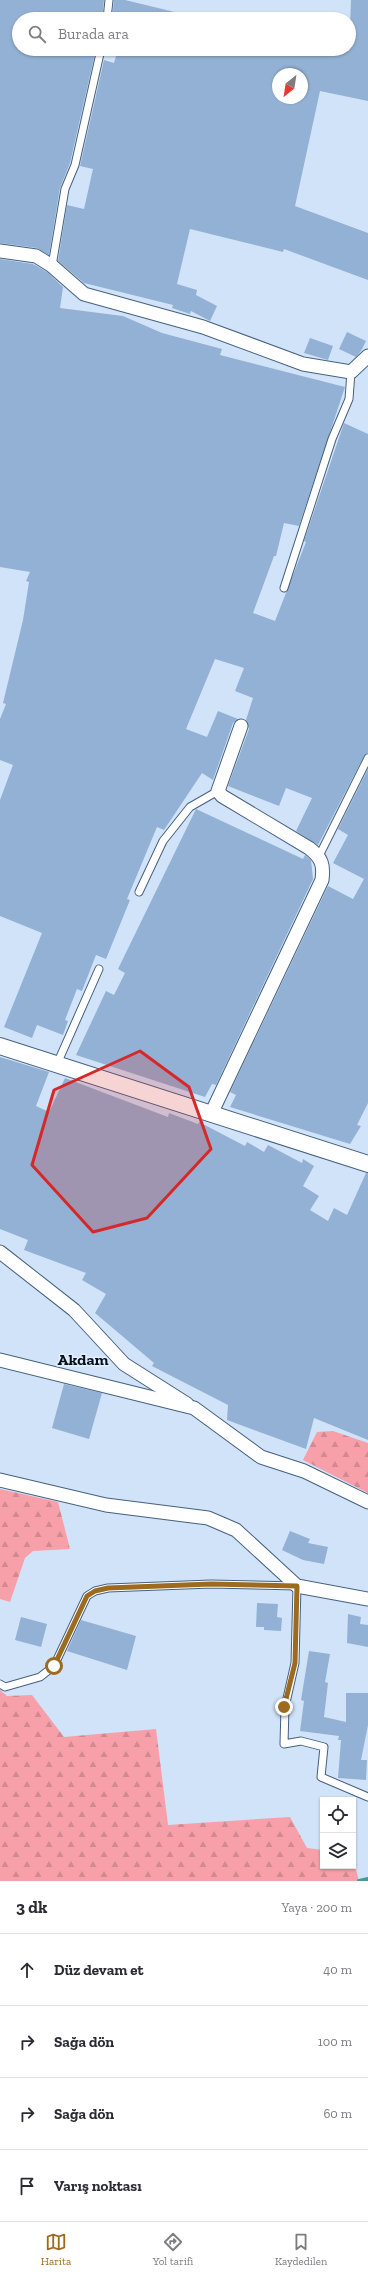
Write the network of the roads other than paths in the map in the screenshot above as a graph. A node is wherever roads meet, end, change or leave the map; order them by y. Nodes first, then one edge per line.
1 (109, 0) edge
2 (108, 12) edge
3 (99, 56) edge
4 (0, 251) edge
5 (52, 266) junction
6 (368, 356) edge
7 (351, 372) junction
8 (284, 588) dead end
9 (241, 726) dead end
10 (368, 758) edge
11 (218, 790) junction
12 (319, 856) junction
13 (139, 892) dead end
14 (98, 970) dead end
15 (0, 1046) edge
16 (57, 1064) junction
17 (211, 1114) junction
18 (368, 1164) edge
19 (0, 1252) edge
20 (0, 1360) edge
21 (194, 1408) junction
22 (0, 1480) edge
23 (368, 1502) edge
24 (297, 1586) junction
25 (368, 1600) edge
26 (0, 1684) edge
27 (368, 1797) edge

1 - 2 lane
3 - 5 lane
4 - 5 street
5 - 7 street
6 - 7 street
7 - 8 lane
9 - 11 street
10 - 12 lane
11 - 12 street
11 - 13 lane
12 - 17 street
14 - 16 lane
15 - 16 street
16 - 17 street
17 - 18 street
19 - 21 street
20 - 21 street
21 - 23 street
22 - 24 street
24 - 25 street
24 - 26 lane
24 - 27 lane

